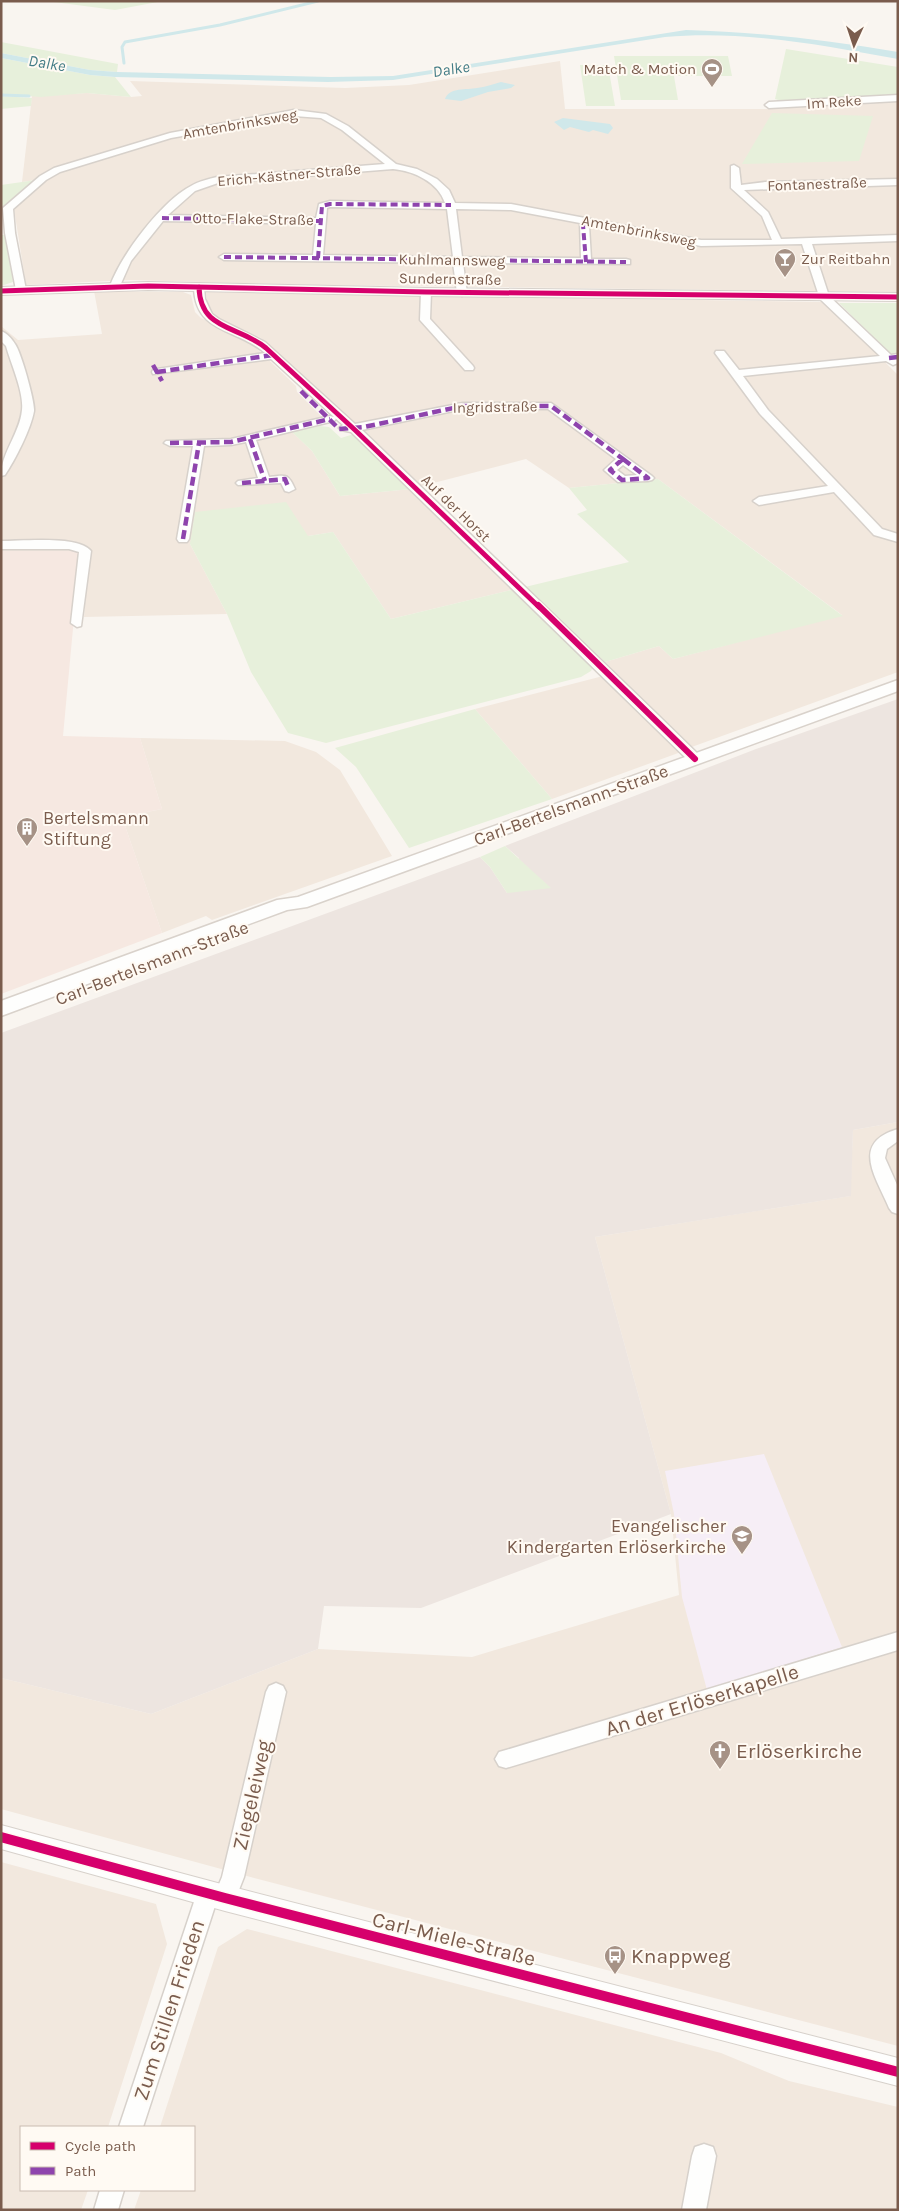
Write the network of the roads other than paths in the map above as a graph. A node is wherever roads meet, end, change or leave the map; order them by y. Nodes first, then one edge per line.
1 (898, 98) edge
2 (770, 105) dead end
3 (393, 166) junction
4 (734, 168) dead end
5 (898, 182) edge
6 (736, 188) junction
7 (451, 206) junction
8 (162, 218) junction
9 (587, 221) junction
10 (320, 222) junction
11 (898, 238) edge
12 (778, 242) junction
13 (806, 242) junction
14 (224, 257) dead end
15 (318, 258) junction
16 (459, 260) junction
17 (586, 262) junction
18 (626, 262) dead end
19 (115, 286) junction
20 (199, 287) junction
21 (21, 290) junction
22 (1, 291) edge
23 (426, 292) junction
24 (462, 293) junction
25 (824, 296) junction
26 (898, 297) edge
27 (1, 334) edge
28 (720, 353) dead end
29 (273, 355) junction
30 (893, 357) edge
31 (898, 367) edge
32 (469, 368) dead end
33 (157, 373) dead end
34 (736, 374) junction
35 (300, 381) junction
36 (330, 419) junction
37 (353, 428) junction
38 (250, 439) junction
39 (199, 442) junction
40 (170, 443) dead end
41 (623, 459) dead end
42 (1, 473) edge
43 (265, 481) junction
44 (242, 483) dead end
45 (836, 488) junction
46 (289, 490) dead end
47 (759, 501) dead end
48 (898, 538) edge
49 (183, 539) dead end
50 (1, 545) edge
51 (77, 623) dead end
52 (898, 685) edge
53 (695, 760) junction
54 (300, 903) junction
55 (1, 1009) edge
56 (1, 1020) edge
57 (898, 1135) edge
58 (898, 1208) edge
59 (898, 1641) edge
60 (276, 1692) dead end
61 (506, 1759) dead end
62 (1, 1837) edge
63 (216, 1895) junction
64 (898, 2072) edge
65 (132, 2126) edge
66 (704, 2156) dead end
67 (112, 2191) edge
68 (106, 2210) edge
69 (694, 2210) edge

1 - 2 street, Im Reke
3 - 7 street, Amtenbrinksweg
3 - 8 street, Erich-Kästner-Straße
3 - 21 street, Amtenbrinksweg
4 - 6 street
5 - 6 street, Fontanestraße
6 - 12 street, Fontanestraße
7 - 9 street, Amtenbrinksweg
7 - 10 street, Otto-Flake-Straße
7 - 16 street
8 - 10 street, Otto-Flake-Straße
8 - 19 street, Erich-Kästner-Straße
9 - 12 street, Amtenbrinksweg
9 - 17 street
10 - 15 street
11 - 13 street, Amtenbrinksweg
12 - 13 street, Amtenbrinksweg
13 - 25 street
14 - 15 street, Kuhlmannsweg
15 - 16 street, Kuhlmannsweg
16 - 17 street, Kuhlmannsweg
16 - 24 street
17 - 18 street, Kuhlmannsweg
19 - 20 street, Sundernstraße
19 - 21 street, Sundernstraße
20 - 23 street, Sundernstraße
20 - 29 street, Auf der Horst
21 - 22 street, Sundernstraße
23 - 24 street, Sundernstraße
23 - 32 street, Sundernstraße
24 - 25 street, Sundernstraße
25 - 26 street, Sundernstraße
25 - 30 street
27 - 42 street
28 - 34 street
29 - 33 street
29 - 35 street, Auf der Horst
30 - 31 street
30 - 34 street
34 - 45 street
35 - 36 street, Auf der Horst
35 - 37 street, Auf der Horst
36 - 37 street, Auf der Horst
36 - 38 street
37 - 41 street, Ingridstraße
37 - 53 street, Auf der Horst
38 - 39 street
38 - 43 street
39 - 40 street
39 - 49 street
43 - 44 street
43 - 46 street
45 - 47 street
45 - 48 street
50 - 51 street
52 - 53 main road, Carl-Bertelsmann-Straße
53 - 54 main road, Carl-Bertelsmann-Straße
54 - 55 main road, Carl-Bertelsmann-Straße
54 - 56 main road, Carl-Bertelsmann-Straße
57 - 58 street
59 - 61 street, An der Erlöserkapelle
60 - 63 street, Ziegeleiweg
62 - 63 street, Carl-Miele-Straße
63 - 64 street, Carl-Miele-Straße
63 - 65 street, Zum Stillen Frieden
66 - 69 street
67 - 68 street

